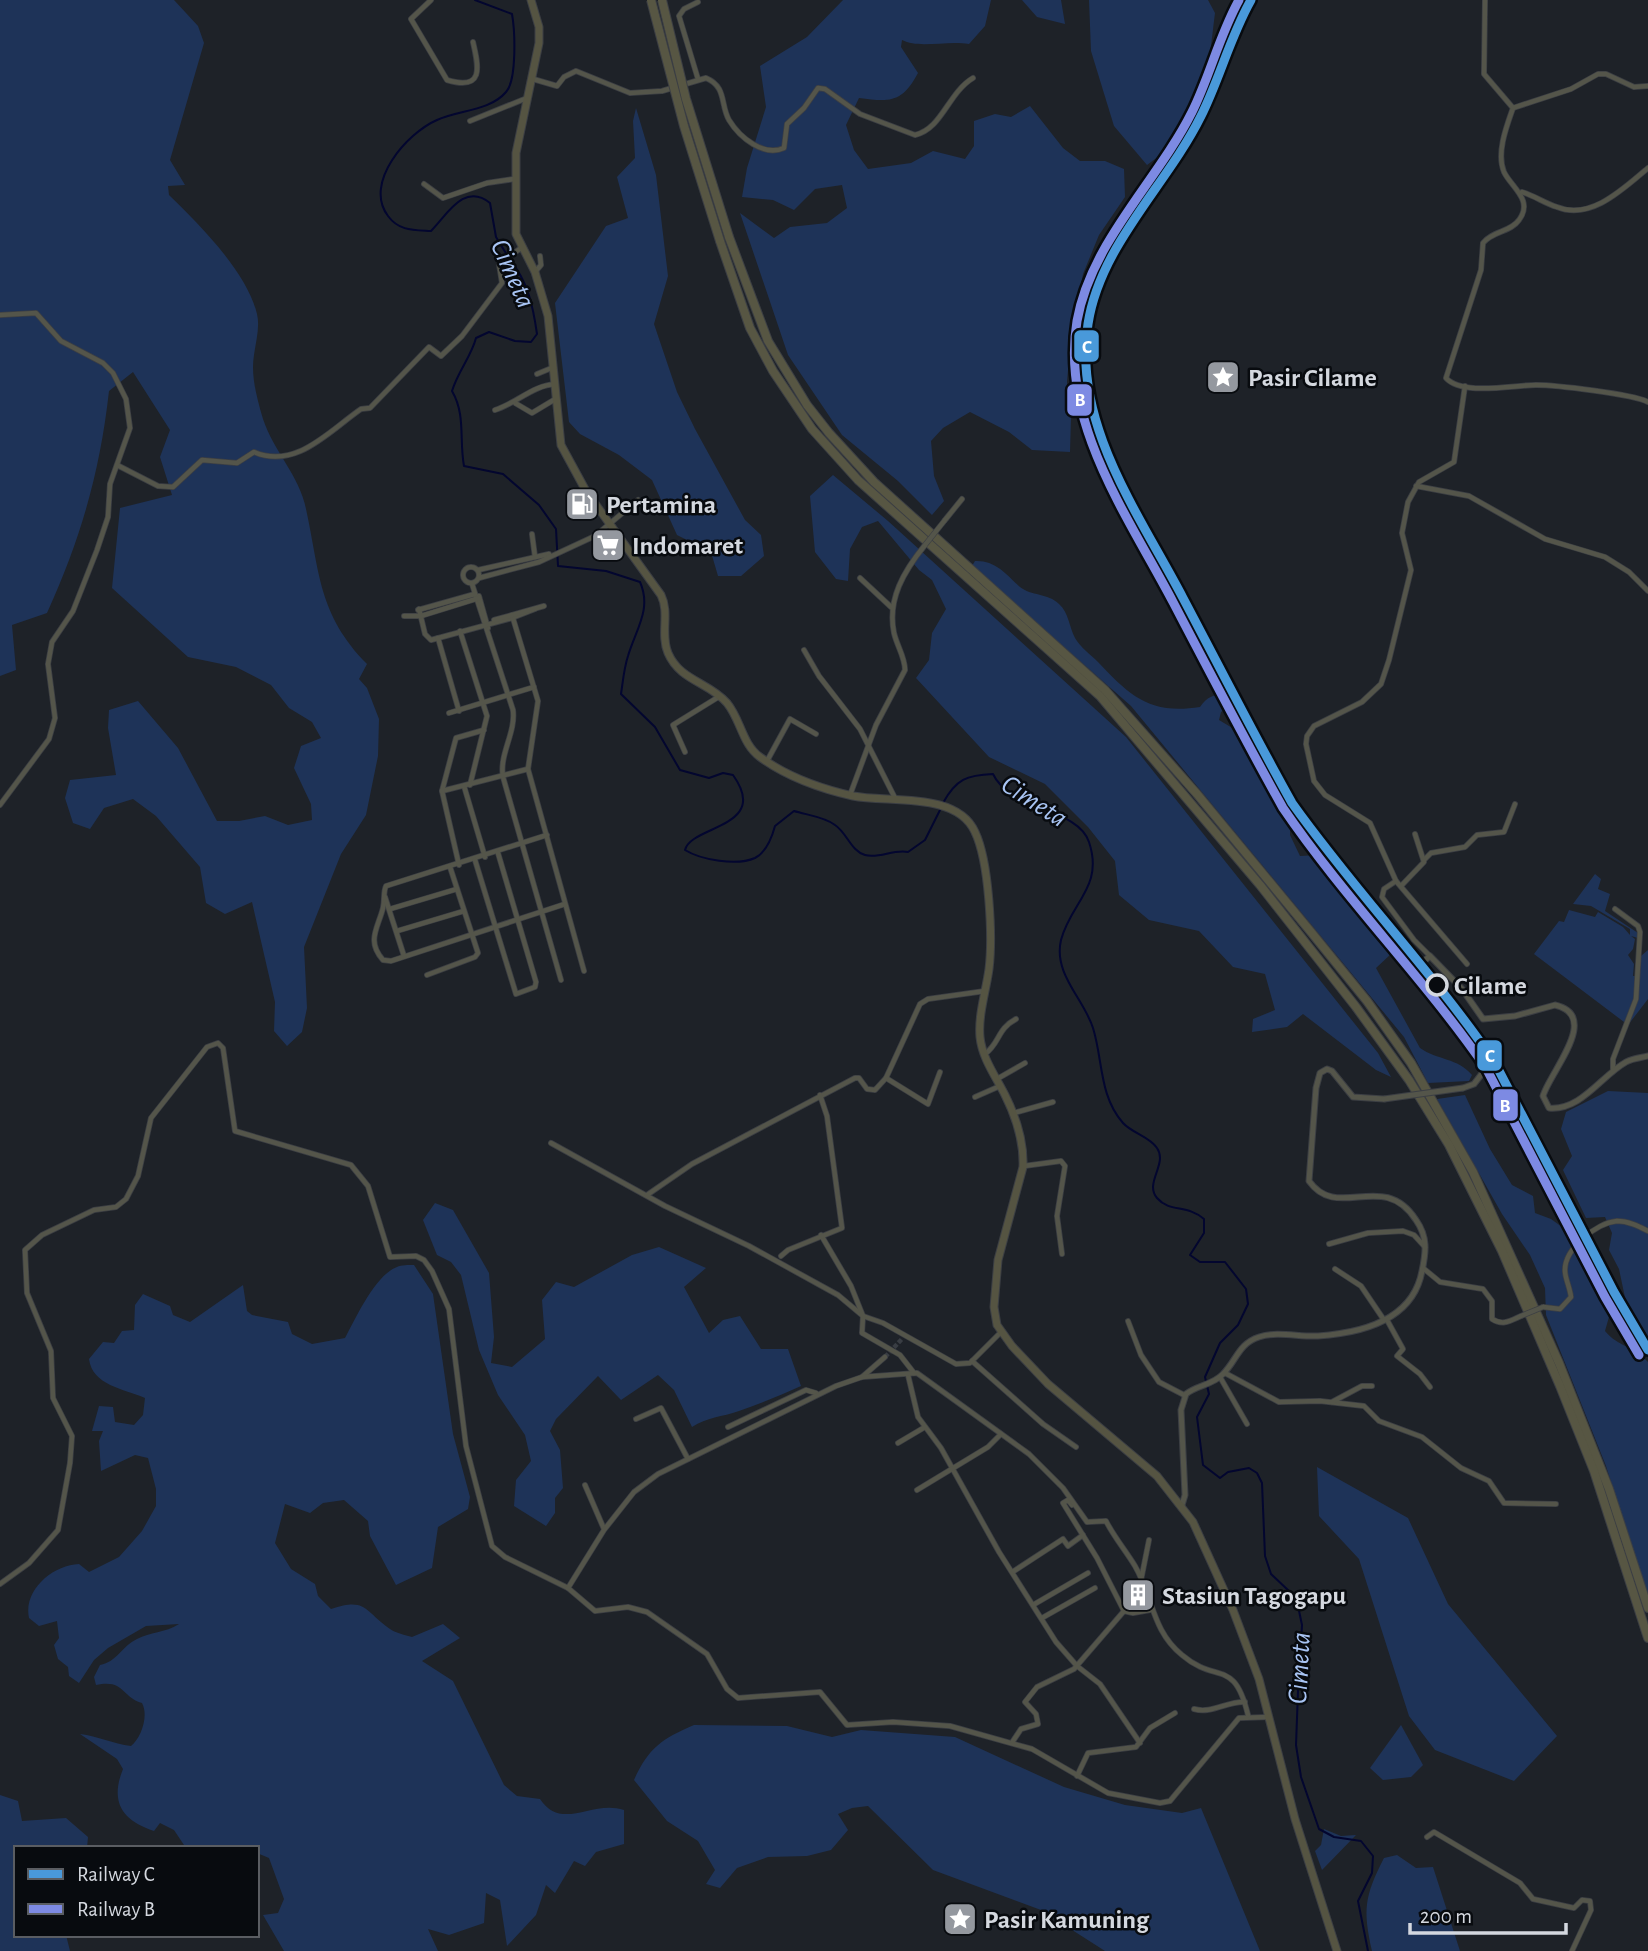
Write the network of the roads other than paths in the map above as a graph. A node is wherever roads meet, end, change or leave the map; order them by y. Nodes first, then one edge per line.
1 (431, 0) edge
2 (531, 0) edge
3 (651, 0) edge
4 (662, 0) edge
5 (1485, 0) edge
6 (698, 2) dead end
7 (473, 43) dead end
8 (973, 78) dead end
9 (533, 79) junction
10 (698, 79) junction
11 (1648, 86) edge
12 (528, 98) junction
13 (1513, 108) junction
14 (470, 121) dead end
15 (1648, 168) edge
16 (514, 179) junction
17 (424, 184) dead end
18 (1522, 192) junction
19 (521, 248) junction
20 (540, 256) dead end
21 (535, 272) junction
22 (0, 315) edge
23 (554, 367) junction
24 (537, 374) dead end
25 (557, 384) junction
26 (1465, 386) junction
27 (558, 398) junction
28 (515, 402) junction
29 (1648, 402) edge
30 (495, 410) dead end
31 (117, 465) junction
32 (1415, 486) junction
33 (962, 499) dead end
34 (638, 500) dead end
35 (611, 525) junction
36 (532, 534) dead end
37 (552, 553) junction
38 (534, 555) junction
39 (537, 562) junction
40 (478, 570) junction
41 (479, 578) junction
42 (860, 578) dead end
43 (473, 583) junction
44 (1648, 590) edge
45 (477, 597) junction
46 (544, 606) dead end
47 (892, 607) junction
48 (418, 613) junction
49 (404, 616) dead end
50 (512, 617) junction
51 (485, 624) junction
52 (461, 632) junction
53 (439, 638) junction
54 (804, 650) dead end
55 (534, 687) junction
56 (509, 695) junction
57 (720, 696) junction
58 (483, 704) junction
59 (459, 711) junction
60 (449, 713) dead end
61 (484, 730) junction
62 (816, 734) dead end
63 (868, 745) junction
64 (685, 752) dead end
65 (767, 761) junction
66 (528, 769) junction
67 (503, 777) junction
68 (470, 785) junction
69 (464, 786) junction
70 (442, 791) junction
71 (850, 795) junction
72 (895, 799) junction
73 (1515, 804) dead end
74 (0, 805) edge
75 (1415, 834) dead end
76 (547, 835) junction
77 (522, 844) junction
78 (498, 853) junction
79 (485, 857) junction
80 (475, 860) junction
81 (1423, 860) junction
82 (459, 865) junction
83 (450, 867) junction
84 (1396, 881) junction
85 (1401, 887) junction
86 (457, 889) junction
87 (385, 897) junction
88 (565, 904) junction
89 (390, 909) junction
90 (1615, 909) dead end
91 (464, 911) junction
92 (540, 912) junction
93 (516, 918) junction
94 (494, 926) junction
95 (397, 931) junction
96 (471, 933) junction
97 (1648, 946) edge
98 (1639, 950) junction
99 (404, 956) junction
100 (1430, 956) junction
101 (1467, 964) dead end
102 (584, 971) dead end
103 (427, 975) dead end
104 (561, 979) dead end
105 (985, 991) junction
106 (1016, 1019) dead end
107 (984, 1054) junction
108 (1647, 1058) edge
109 (1025, 1063) dead end
110 (940, 1072) dead end
111 (1614, 1072) junction
112 (886, 1077) junction
113 (999, 1083) junction
114 (820, 1095) junction
115 (975, 1097) dead end
116 (1053, 1102) dead end
117 (1013, 1114) junction
118 (551, 1143) dead end
119 (1023, 1167) junction
120 (647, 1195) junction
121 (1648, 1231) edge
122 (821, 1235) junction
123 (1329, 1244) dead end
124 (1426, 1248) junction
125 (1062, 1254) dead end
126 (781, 1256) dead end
127 (1423, 1268) junction
128 (1335, 1269) dead end
129 (863, 1316) junction
130 (1386, 1320) junction
131 (1128, 1321) dead end
132 (1002, 1332) junction
133 (885, 1357) tunnel mouth
134 (972, 1361) junction
135 (914, 1373) junction
136 (908, 1375) junction
137 (1222, 1375) junction
138 (862, 1377) junction
139 (1372, 1386) dead end
140 (1430, 1387) dead end
141 (817, 1394) junction
142 (1184, 1395) junction
143 (1331, 1402) junction
144 (636, 1419) dead end
145 (1247, 1424) dead end
146 (728, 1427) dead end
147 (925, 1427) junction
148 (1001, 1434) junction
149 (898, 1443) dead end
150 (1076, 1447) dead end
151 (688, 1459) junction
152 (953, 1469) junction
153 (585, 1485) dead end
154 (917, 1490) dead end
155 (1556, 1504) dead end
156 (1182, 1505) junction
157 (1080, 1514) junction
158 (604, 1530) junction
159 (1083, 1535) junction
160 (1149, 1540) dead end
161 (1014, 1571) junction
162 (1087, 1573) dead end
163 (1141, 1582) junction
164 (0, 1584) edge
165 (568, 1588) junction
166 (1095, 1588) dead end
167 (1033, 1605) junction
168 (1648, 1608) edge
169 (1150, 1610) junction
170 (1124, 1611) junction
171 (1042, 1618) junction
172 (1648, 1638) edge
173 (1077, 1666) junction
174 (1245, 1702) junction
175 (1194, 1709) dead end
176 (1175, 1713) dead end
177 (1248, 1715) junction
178 (1270, 1717) junction
179 (1013, 1741) junction
180 (1140, 1743) junction
181 (1077, 1776) junction
182 (1427, 1837) dead end
183 (1337, 1951) edge
184 (1572, 1951) edge

1 - 7 street
2 - 9 highway
3 - 172 highway, bridge
4 - 168 highway, bridge
5 - 13 street
6 - 10 street
8 - 10 street
9 - 10 street
9 - 12 highway
11 - 13 street
12 - 14 street
12 - 16 highway
13 - 18 street
15 - 18 street
16 - 17 street
16 - 19 highway
18 - 26 street
19 - 21 highway
19 - 31 street
20 - 21 street
21 - 23 highway
22 - 31 street
23 - 24 street
23 - 25 highway
25 - 27 highway
25 - 28 street
26 - 29 street
26 - 32 street
27 - 28 street
27 - 35 highway
28 - 30 street
31 - 74 street
32 - 44 street
32 - 84 street
33 - 47 street, bridge
34 - 35 street
35 - 37 street
35 - 57 highway
36 - 38 street
37 - 38 street
37 - 39 street
38 - 39 street
38 - 40 street
39 - 41 street
40 - 41 street
40 - 43 street
41 - 43 street
42 - 47 street
43 - 45 street
45 - 48 street
45 - 51 street
46 - 50 street
47 - 63 street
48 - 49 street
48 - 53 street
50 - 51 street
50 - 55 street
51 - 52 street
51 - 56 street
52 - 53 street
52 - 58 street
53 - 59 street
54 - 63 street
55 - 56 street
55 - 66 street
56 - 58 street
56 - 67 street
57 - 64 street
57 - 65 highway
58 - 59 street
58 - 61 street
59 - 60 street
61 - 68 street
61 - 70 street
62 - 65 street
63 - 71 street
63 - 72 street
65 - 71 highway
66 - 67 street
66 - 76 street
67 - 68 street
67 - 77 street
68 - 69 street
69 - 70 street
69 - 79 street
70 - 82 street
71 - 72 highway
72 - 105 highway
73 - 81 street
75 - 81 street
76 - 77 street
76 - 88 street
77 - 78 street
77 - 92 street
78 - 79 street
78 - 93 street
79 - 80 street
80 - 82 street
80 - 94 street
81 - 85 street
82 - 83 street
83 - 86 street
83 - 87 street
84 - 85 street
84 - 100 street
85 - 101 street
86 - 89 street
86 - 91 street
87 - 89 street
87 - 99 street
88 - 92 street
88 - 102 street
89 - 95 street
90 - 98 street
91 - 95 street
91 - 96 street
92 - 93 street
92 - 104 street
93 - 94 street
93 - 94 street
94 - 96 street
95 - 99 street
96 - 99 street
96 - 103 street
97 - 98 street
98 - 111 street
100 - 111 street
100 - 124 street, bridge
105 - 107 highway
105 - 112 street
106 - 107 street
107 - 113 highway
108 - 111 street
109 - 113 street
110 - 112 street
112 - 114 street
113 - 115 street
113 - 117 highway
114 - 120 street
114 - 122 street
116 - 117 street
117 - 119 highway
118 - 120 street
119 - 125 street
119 - 132 highway
120 - 129 street
121 - 127 street, bridge
122 - 126 street
122 - 129 street
123 - 124 street
124 - 127 street
127 - 130 street
128 - 130 street
129 - 134 street
129 - 135 street
130 - 137 street
130 - 140 street
131 - 142 street
132 - 134 street
132 - 156 highway
133 - 138 street
134 - 150 street
135 - 136 street
135 - 148 street
136 - 138 street
136 - 147 street
137 - 142 street
137 - 143 street
137 - 145 street
138 - 141 street
139 - 143 street
141 - 146 street
141 - 151 street
142 - 156 street
143 - 155 street
144 - 151 street
147 - 149 street
147 - 152 street
148 - 152 street
148 - 157 street
151 - 158 street
152 - 154 street
152 - 161 street
153 - 158 street
156 - 178 highway
157 - 159 street
157 - 163 street
158 - 165 street
159 - 161 street
159 - 170 street
160 - 163 street
161 - 167 street
162 - 167 street
163 - 169 street
164 - 165 street
165 - 179 street
166 - 171 street
167 - 171 street
169 - 170 street
169 - 174 street
170 - 173 street
171 - 173 street
173 - 179 street
173 - 180 street
174 - 175 street
174 - 177 street
176 - 180 street
177 - 178 street
177 - 181 street
178 - 183 highway
179 - 181 street
180 - 181 street
182 - 184 street

